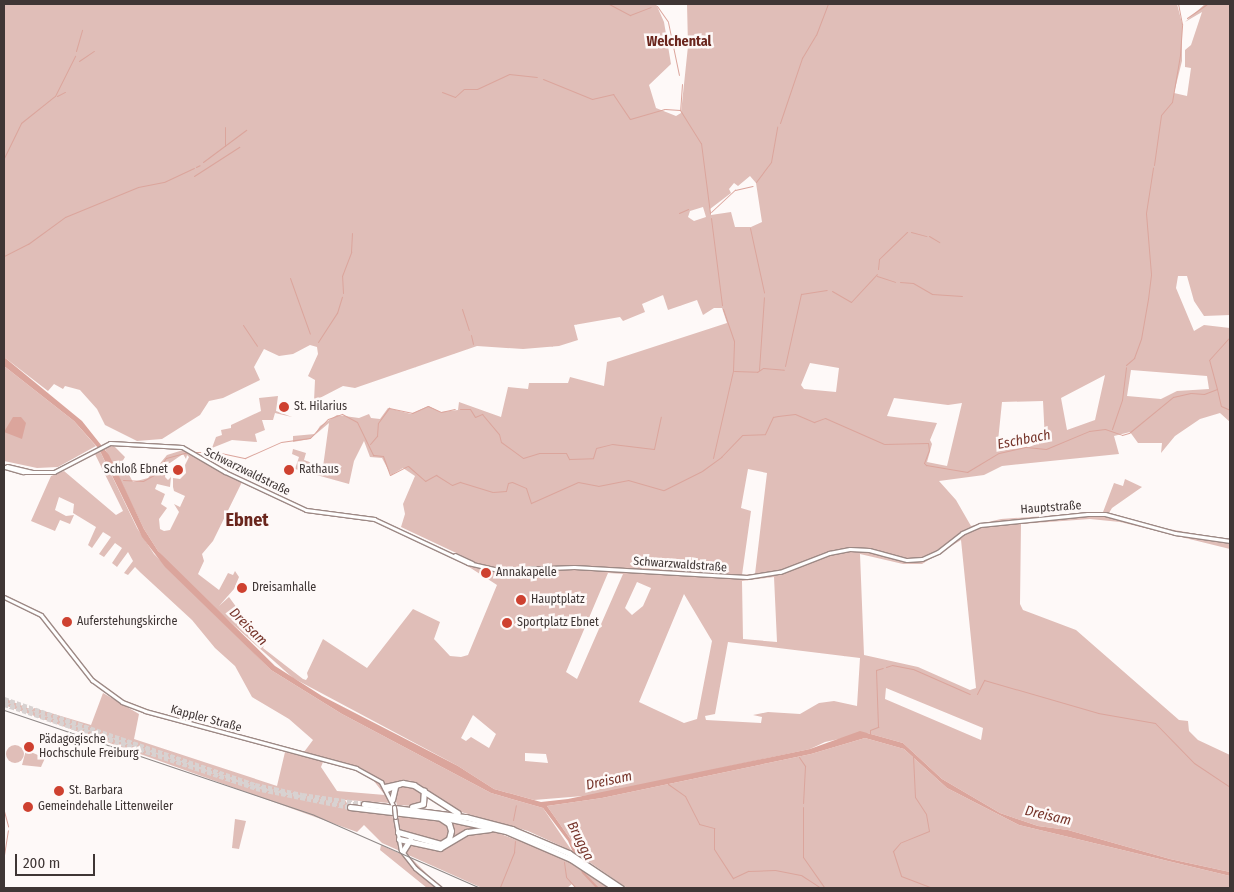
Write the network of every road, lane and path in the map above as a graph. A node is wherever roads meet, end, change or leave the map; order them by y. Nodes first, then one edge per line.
1 (4, 466) edge
2 (1230, 541) edge
3 (881, 553) joint
4 (4, 596) edge
5 (401, 783) junction
6 (395, 787) junction
7 (386, 788) junction
8 (424, 790) junction
9 (392, 800) junction
10 (364, 804) tunnel mouth
11 (350, 807) tunnel mouth
12 (401, 808) junction
13 (430, 816) junction
14 (466, 817) junction
15 (499, 829) junction
16 (398, 832) junction
17 (409, 838) junction
18 (399, 839) junction
19 (403, 852) junction
20 (440, 888) edge
21 (615, 888) edge
22 (622, 888) edge

1 - 3 main road, Schwarzwaldstraße
2 - 3 main road, Hauptstraße
4 - 7 main road, Kappler Straße
5 - 6 highway
5 - 7 highway
5 - 8 highway
6 - 7 highway
6 - 9 highway
7 - 9 main road
8 - 12 highway
8 - 14 highway
9 - 16 main road, bridge
10 - 12 highway
11 - 13 highway
12 - 14 highway
13 - 15 highway
13 - 17 highway
14 - 22 highway
15 - 17 highway
15 - 21 highway
16 - 17 highway
16 - 18 main road
17 - 18 highway
17 - 19 highway
18 - 19 main road
19 - 20 main road

